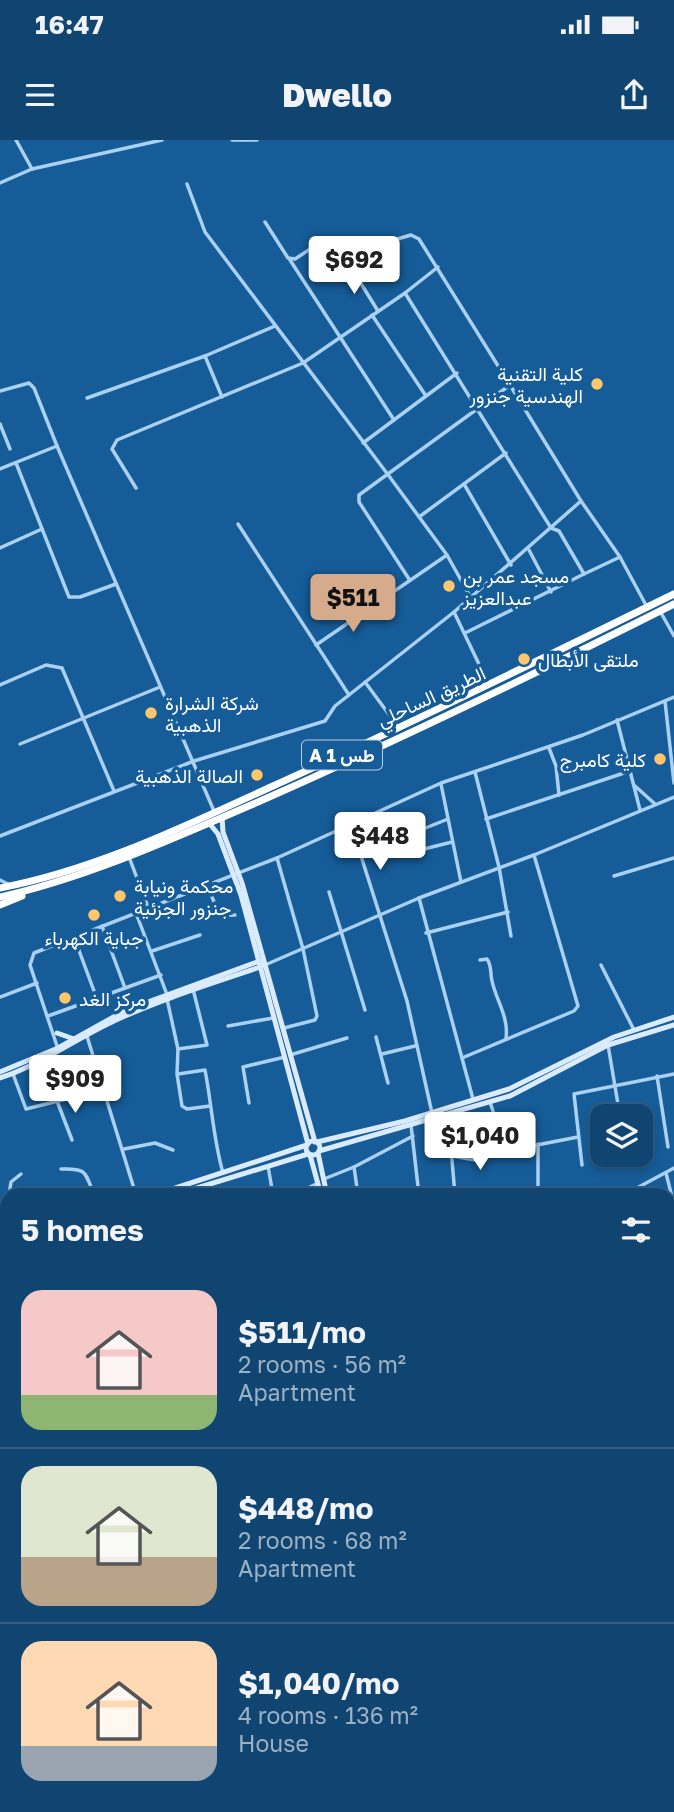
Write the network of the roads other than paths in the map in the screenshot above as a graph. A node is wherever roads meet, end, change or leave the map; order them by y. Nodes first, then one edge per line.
1 (16, 140) edge
2 (162, 140) edge
3 (232, 140) edge
4 (245, 140) edge
5 (257, 140) edge
6 (32, 169) junction
7 (0, 183) edge
8 (187, 184) dead end
9 (265, 222) dead end
10 (288, 258) junction
11 (438, 267) junction
12 (352, 269) junction
13 (405, 293) junction
14 (378, 311) junction
15 (372, 315) junction
16 (275, 326) junction
17 (340, 338) junction
18 (205, 356) junction
19 (303, 363) junction
20 (457, 373) junction
21 (510, 385) junction
22 (0, 391) edge
23 (426, 396) junction
24 (222, 397) junction
25 (87, 398) dead end
26 (478, 407) junction
27 (394, 420) junction
28 (0, 424) edge
29 (363, 443) junction
30 (57, 446) junction
31 (10, 449) dead end
32 (506, 453) junction
33 (16, 463) junction
34 (0, 470) edge
35 (389, 476) junction
36 (464, 484) junction
37 (136, 488) dead end
38 (580, 501) junction
39 (419, 517) junction
40 (238, 523) dead end
41 (551, 528) junction
42 (42, 529) junction
43 (0, 548) edge
44 (529, 550) junction
45 (447, 555) junction
46 (620, 557) junction
47 (511, 565) junction
48 (584, 574) junction
49 (409, 579) junction
50 (116, 584) junction
51 (551, 592) junction
52 (674, 594) edge
53 (471, 597) junction
54 (674, 604) edge
55 (647, 607) junction
56 (660, 611) junction
57 (454, 612) junction
58 (465, 633) junction
59 (674, 636) edge
60 (316, 645) junction
61 (365, 682) junction
62 (0, 685) edge
63 (489, 686) junction
64 (160, 687) junction
65 (349, 695) junction
66 (674, 697) edge
67 (665, 701) junction
68 (82, 720) junction
69 (617, 720) junction
70 (400, 729) junction
71 (20, 744) dead end
72 (549, 748) junction
73 (194, 761) junction
74 (630, 771) junction
75 (475, 772) junction
76 (441, 783) junction
77 (674, 783) edge
78 (634, 785) junction
79 (114, 791) junction
80 (559, 795) junction
81 (674, 797) edge
82 (655, 804) junction
83 (640, 810) junction
84 (218, 815) junction
85 (448, 819) junction
86 (486, 819) junction
87 (208, 823) junction
88 (220, 833) junction
89 (413, 833) dead end
90 (0, 836) edge
91 (355, 837) dead end
92 (452, 842) junction
93 (412, 852) dead end
94 (534, 855) junction
95 (128, 856) junction
96 (277, 858) junction
97 (674, 858) edge
98 (499, 867) junction
99 (236, 873) junction
100 (614, 876) dead end
101 (0, 880) edge
102 (461, 881) junction
103 (207, 885) junction
104 (12, 886) junction
105 (0, 888) edge
106 (38, 888) junction
107 (329, 891) dead end
108 (0, 897) edge
109 (419, 898) junction
110 (0, 905) edge
111 (148, 907) junction
112 (508, 912) junction
113 (136, 913) junction
114 (381, 914) junction
115 (235, 915) dead end
116 (102, 926) junction
117 (426, 933) junction
118 (340, 934) junction
119 (201, 935) dead end
120 (511, 936) dead end
121 (74, 937) junction
122 (303, 949) junction
123 (152, 951) junction
124 (480, 960) dead end
125 (262, 963) junction
126 (600, 965) dead end
127 (161, 975) junction
128 (37, 982) junction
129 (125, 988) junction
130 (193, 988) junction
131 (167, 995) junction
132 (0, 998) edge
133 (97, 999) junction
134 (365, 1010) dead end
135 (48, 1016) junction
136 (674, 1017) edge
137 (275, 1018) junction
138 (674, 1025) edge
139 (228, 1026) dead end
140 (283, 1028) junction
141 (634, 1030) junction
142 (55, 1031) junction
143 (86, 1034) junction
144 (376, 1037) dead end
145 (347, 1038) dead end
146 (506, 1038) junction
147 (74, 1039) junction
148 (608, 1045) junction
149 (415, 1046) junction
150 (61, 1049) junction
151 (178, 1049) junction
152 (382, 1054) junction
153 (288, 1056) junction
154 (462, 1058) junction
155 (0, 1072) edge
156 (13, 1074) junction
157 (177, 1074) junction
158 (674, 1074) edge
159 (657, 1076) junction
160 (0, 1078) edge
161 (388, 1083) dead end
162 (615, 1083) junction
163 (103, 1084) junction
164 (57, 1101) junction
165 (473, 1101) junction
166 (491, 1102) junction
167 (249, 1103) dead end
168 (618, 1104) edge
169 (210, 1106) junction
170 (432, 1113) junction
171 (448, 1114) junction
172 (411, 1125) junction
173 (412, 1136) junction
174 (578, 1137) junction
175 (72, 1140) dead end
176 (316, 1142) junction
177 (307, 1144) junction
178 (538, 1144) junction
179 (668, 1147) dead end
180 (124, 1149) junction
181 (173, 1150) dead end
182 (504, 1150) junction
183 (319, 1152) junction
184 (309, 1154) junction
185 (452, 1156) junction
186 (268, 1165) junction
187 (582, 1166) dead end
188 (354, 1167) junction
189 (674, 1168) edge
190 (61, 1169) dead end
191 (666, 1172) junction
192 (223, 1173) junction
193 (21, 1174) dead end
194 (321, 1181) junction
195 (10, 1188) edge
196 (91, 1188) edge
197 (134, 1188) edge
198 (176, 1188) edge
199 (196, 1188) edge
200 (272, 1188) edge
201 (308, 1188) edge
202 (321, 1188) edge
203 (324, 1188) edge
204 (357, 1188) edge
205 (418, 1188) edge
206 (454, 1188) edge
207 (538, 1188) edge
208 (637, 1188) edge
209 (670, 1188) edge

1 - 6 street
2 - 6 street
3 - 4 street
4 - 5 street
6 - 7 street
8 - 16 street
9 - 10 street
10 - 12 street
10 - 17 street
11 - 12 street
11 - 13 street
11 - 21 street
12 - 14 street
13 - 14 street
13 - 20 street
14 - 15 street
15 - 17 street
15 - 23 street
16 - 18 street
16 - 19 street
17 - 19 street
17 - 27 street
18 - 24 street
18 - 25 street
19 - 24 street
19 - 29 street
20 - 23 street
20 - 26 street
21 - 26 street
21 - 38 street
22 - 30 street
23 - 27 street
24 - 37 street
26 - 32 street
26 - 35 street
27 - 29 street
28 - 31 street
29 - 35 street
30 - 33 street
30 - 50 street
32 - 36 street
32 - 41 street
33 - 34 street
33 - 42 street
35 - 39 street
35 - 49 street
36 - 39 street
36 - 47 street
38 - 41 street
38 - 46 street
39 - 45 street
40 - 60 street
41 - 44 street
41 - 48 street
42 - 43 street
42 - 50 street
44 - 47 street
44 - 51 street
45 - 49 street
45 - 53 street
46 - 48 street
46 - 55 street
47 - 53 street
48 - 51 street
49 - 60 street
50 - 64 street
51 - 58 street
52 - 55 highway, الطريق الساحلي / A 1 طس
53 - 57 street
54 - 56 highway, الطريق الساحلي / A 1 طس
55 - 63 highway, الطريق الساحلي / A 1 طس
56 - 59 street
56 - 84 highway, الطريق الساحلي / A 1 طس
57 - 58 street
57 - 61 street
58 - 63 street
60 - 65 street
61 - 65 street
61 - 70 street
62 - 68 street
63 - 70 highway, الطريق الساحلي / A 1 طس
64 - 68 street
64 - 73 street
65 - 73 street
66 - 67 street
67 - 69 street
67 - 77 street
68 - 71 street
68 - 79 street
69 - 72 street
69 - 74 street
70 - 84 highway, الطريق الساحلي / A 1 طس
72 - 75 street
72 - 80 street
73 - 79 street
73 - 84 street
74 - 78 street
74 - 80 street
75 - 76 street
75 - 86 street
76 - 85 street
76 - 96 street
78 - 82 street
78 - 83 street
79 - 90 street
80 - 86 street
81 - 82 street
82 - 83 street
83 - 94 street
84 - 87 highway, الطريق الساحلي / A 1 طس
84 - 88 street
84 - 104 highway, الطريق الساحلي / A 1 طس
85 - 89 street
85 - 92 street
86 - 98 street
87 - 88 street
87 - 95 highway, الطريق الساحلي / A 1 طس
88 - 99 street
91 - 114 street
92 - 93 street
92 - 102 street
94 - 98 street
94 - 146 street
95 - 106 highway, الطريق الساحلي / A 1 طس
95 - 111 street
96 - 99 street
96 - 122 street
97 - 100 street
98 - 102 street
98 - 112 street
99 - 103 street
99 - 125 street
101 - 104 street
102 - 109 street
103 - 111 street
103 - 115 street
104 - 105 highway, الطريق الساحلي / A 1 طس
106 - 108 highway, الطريق الساحلي / A 1 طس
106 - 110 highway
107 - 118 street
109 - 114 street
109 - 117 street
111 - 113 street
112 - 117 street
112 - 120 street
113 - 116 street
113 - 123 street
114 - 118 street
114 - 149 street
116 - 121 street
116 - 129 street
117 - 154 street
118 - 122 street
118 - 134 street
119 - 123 street
121 - 128 street
121 - 133 street
122 - 125 street
122 - 140 street
123 - 127 street
124 - 146 street
125 - 130 street
125 - 131 street
125 - 137 street
125 - 140 street
126 - 141 street
127 - 129 street
127 - 131 street
128 - 132 street
128 - 135 street
129 - 133 street
130 - 131 street
130 - 151 street
131 - 143 street
131 - 151 street
133 - 135 street
135 - 142 street
136 - 141 street
137 - 139 street
137 - 153 street
138 - 148 street
140 - 153 street
141 - 165 street
142 - 147 street
142 - 150 street
143 - 147 street
143 - 150 street
143 - 163 street
144 - 152 street
145 - 153 street
146 - 154 street
147 - 150 street
148 - 162 street
148 - 166 street
149 - 152 street
149 - 170 street
150 - 155 street
150 - 156 street
151 - 157 street
152 - 161 street
153 - 167 street
153 - 176 street
153 - 177 street
154 - 165 street
156 - 160 street
156 - 164 street
157 - 169 street
157 - 169 street
158 - 159 street
159 - 162 street
159 - 179 street
162 - 168 street
162 - 174 street
163 - 164 street
163 - 180 street
164 - 175 street
165 - 170 street
166 - 171 street
166 - 182 street
169 - 192 street
170 - 176 street
171 - 172 street
171 - 185 street
172 - 173 street
172 - 183 street
173 - 188 street
173 - 205 street
174 - 178 street
174 - 187 street
176 - 177 street
176 - 183 street
177 - 184 street
177 - 192 street
178 - 182 street
178 - 207 street
180 - 181 street
180 - 197 street
182 - 185 street
183 - 184 street
183 - 194 street
184 - 186 street
184 - 194 street
185 - 206 street
186 - 199 street
186 - 200 street
188 - 194 street
188 - 204 street
189 - 191 street
190 - 196 street
191 - 208 street
191 - 209 street
192 - 198 street
193 - 195 street
194 - 201 street
194 - 202 street
194 - 203 street

